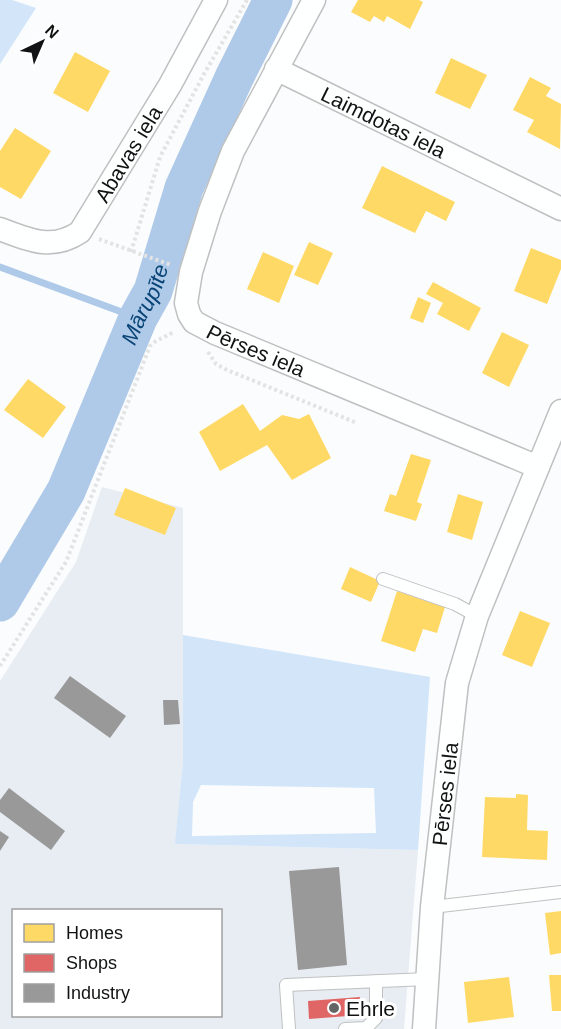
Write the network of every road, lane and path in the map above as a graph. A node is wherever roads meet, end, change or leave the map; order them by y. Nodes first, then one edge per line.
1 (216, 0) edge
2 (247, 0) edge
3 (314, 0) edge
4 (276, 69) junction
5 (561, 209) edge
6 (0, 229) edge
7 (80, 232) junction
8 (131, 252) junction
9 (179, 267) dead end
10 (194, 322) junction
11 (561, 411) edge
12 (538, 467) junction
13 (383, 579) dead end
14 (477, 616) junction
15 (0, 666) edge
16 (561, 892) edge
17 (432, 907) junction
18 (428, 979) junction
19 (376, 981) junction
20 (289, 1029) edge
21 (345, 1029) edge
22 (424, 1029) edge

1 - 7 street, Abavas iela
2 - 8 path
3 - 4 street
4 - 5 street, Laimdotas iela
4 - 10 street, Pērses iela
6 - 7 street
7 - 8 path
8 - 9 path
10 - 12 street, Pērses iela
10 - 15 path
11 - 12 street, Pērses iela
12 - 14 street, Pērses iela
13 - 14 lane
14 - 17 street, Pērses iela
16 - 17 lane
17 - 18 street, Pērses iela
18 - 19 lane
18 - 22 street, Pērses iela
19 - 20 lane
19 - 21 lane

